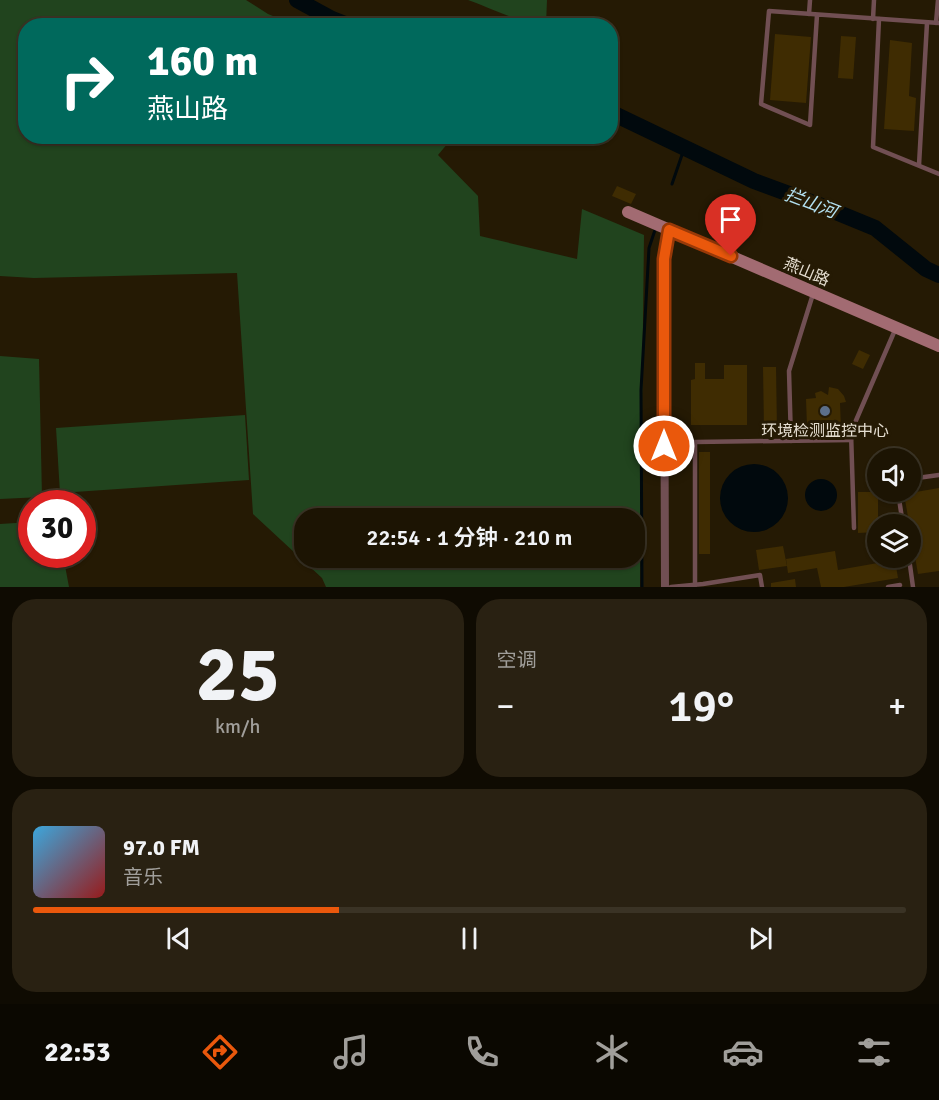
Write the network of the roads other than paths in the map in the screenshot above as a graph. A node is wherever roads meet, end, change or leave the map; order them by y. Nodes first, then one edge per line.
1 (810, 0) edge
2 (874, 0) edge
3 (938, 0) edge
4 (809, 14) junction
5 (817, 15) junction
6 (873, 19) junction
7 (879, 19) junction
8 (927, 22) junction
9 (938, 23) edge
10 (919, 165) junction
11 (939, 174) edge
12 (628, 212) dead end
13 (661, 227) junction
14 (813, 292) junction
15 (896, 327) junction
16 (939, 346) edge
17 (851, 440) junction
18 (791, 441) junction
19 (939, 475) edge
20 (921, 477) edge
21 (854, 528) dead end
22 (910, 568) edge
23 (695, 585) junction
24 (900, 585) dead end
25 (665, 587) edge
26 (671, 587) edge
27 (762, 587) edge
28 (888, 587) edge
29 (913, 587) edge

1 - 4 lane
2 - 6 lane
3 - 9 lane
4 - 5 lane
4 - 5 lane
5 - 6 lane
6 - 7 lane
7 - 8 lane
7 - 10 lane
8 - 9 lane
8 - 10 lane
10 - 11 lane
12 - 13 street, 燕山路
13 - 14 street, 燕山路
13 - 25 street
14 - 15 street, 燕山路
14 - 18 lane
15 - 16 street, 燕山路
15 - 17 lane
17 - 18 lane
17 - 21 lane
18 - 23 lane
19 - 20 lane
22 - 29 lane
23 - 26 lane
23 - 27 lane
24 - 28 lane

